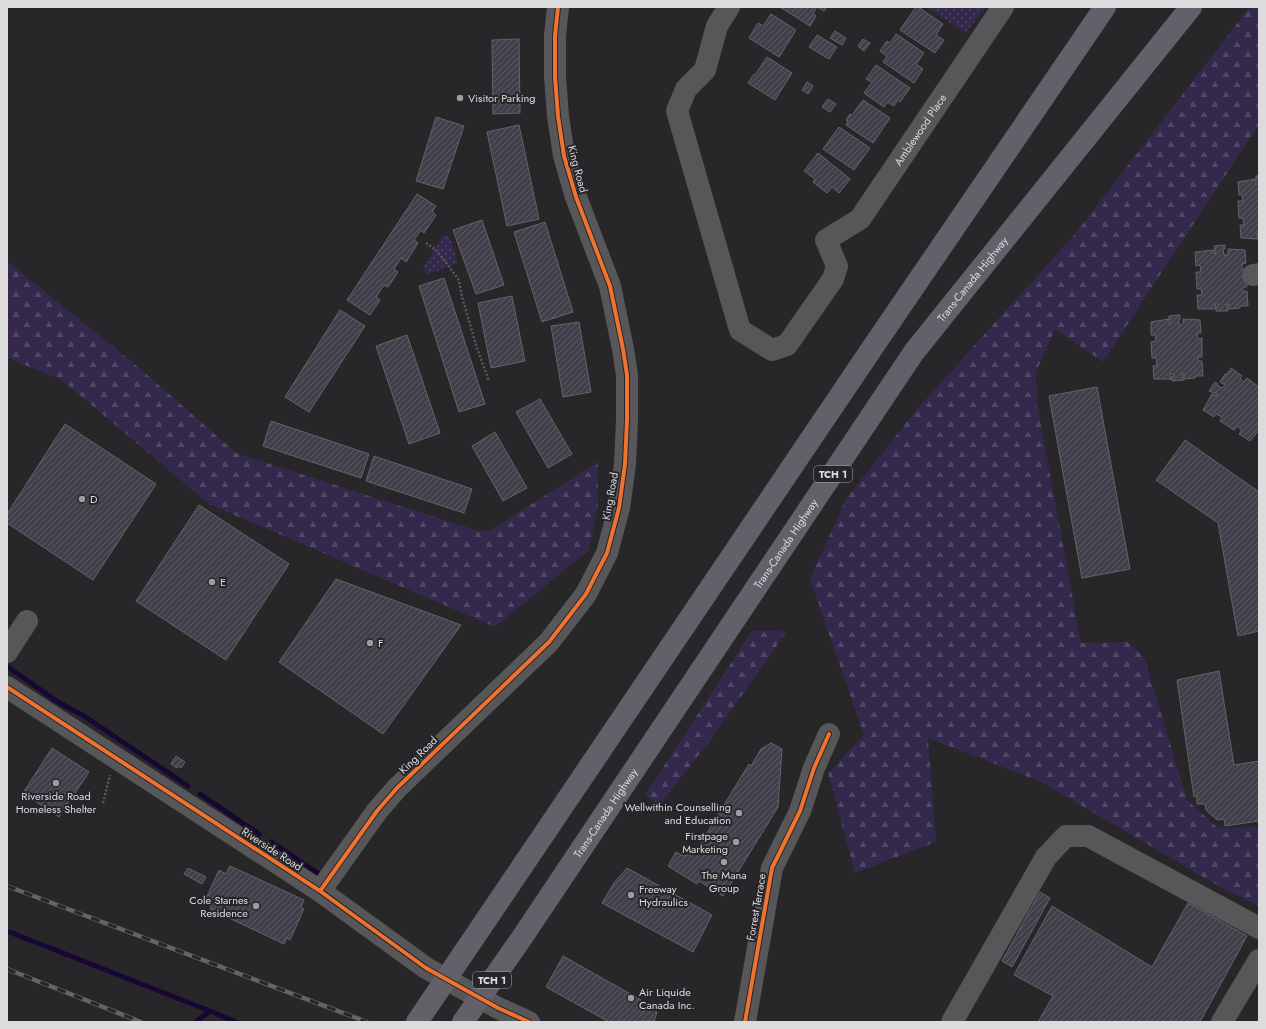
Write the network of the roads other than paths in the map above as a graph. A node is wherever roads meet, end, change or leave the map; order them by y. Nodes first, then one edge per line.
1 (558, 7) edge
2 (729, 7) edge
3 (1003, 7) edge
4 (1105, 7) edge
5 (1191, 7) edge
6 (27, 621) dead end
7 (7, 652) edge
8 (7, 687) edge
9 (829, 734) dead end
10 (320, 890) junction
11 (1259, 928) edge
12 (1259, 960) edge
13 (417, 1022) edge
14 (463, 1022) edge
15 (529, 1022) edge
16 (745, 1022) edge
17 (952, 1022) edge
18 (1222, 1022) edge

1 - 10 street, King Road
2 - 3 street, Amblewood Place
4 - 13 highway
5 - 14 highway, Trans-Canada Highway / TCH 1
6 - 7 street
8 - 10 street, Riverside Road
9 - 16 street, Forrest Terrace
10 - 15 street, Riverside Road
11 - 17 street
12 - 18 street

